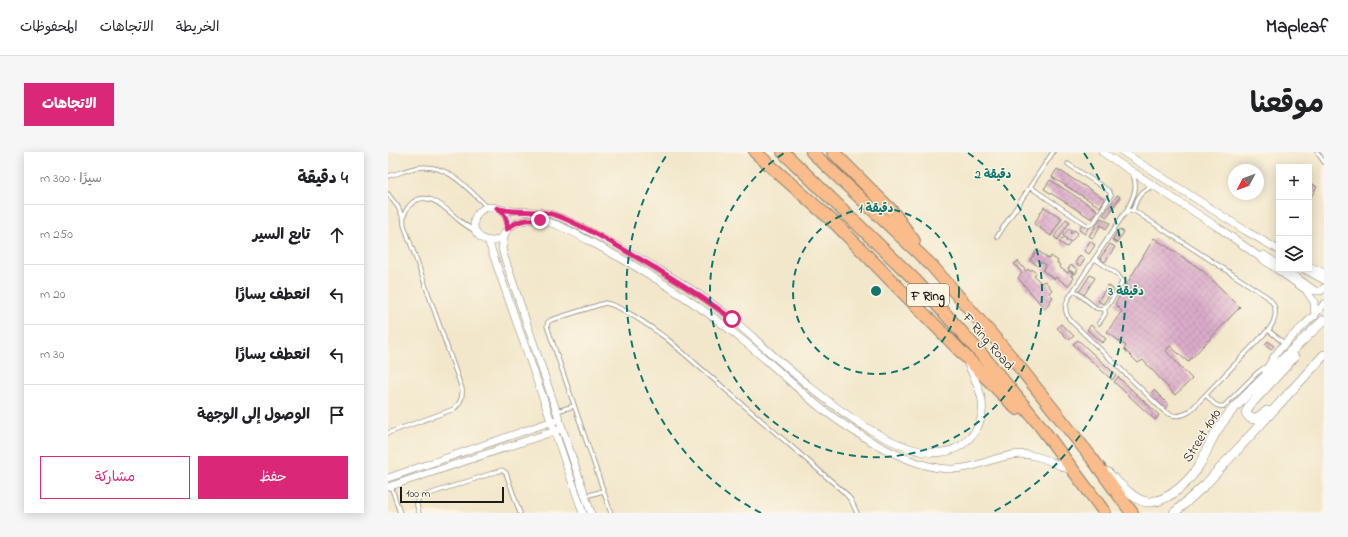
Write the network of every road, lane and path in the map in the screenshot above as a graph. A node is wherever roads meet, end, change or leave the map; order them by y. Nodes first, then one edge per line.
1 (755, 152) edge
2 (783, 152) edge
3 (812, 152) edge
4 (833, 152) edge
5 (1053, 152) edge
6 (1102, 152) edge
7 (1123, 152) edge
8 (1317, 152) edge
9 (1324, 162) edge
10 (1068, 164) dead end
11 (1132, 171) junction
12 (388, 176) edge
13 (1154, 186) junction
14 (1030, 187) junction
15 (388, 194) edge
16 (487, 207) junction
17 (497, 208) junction
18 (1132, 210) junction
19 (1125, 213) junction
20 (404, 221) junction
21 (506, 230) junction
22 (475, 231) junction
23 (1246, 231) junction
24 (997, 237) dead end
25 (488, 240) junction
26 (1237, 241) junction
27 (1276, 248) edge
28 (1276, 254) edge
29 (1095, 259) junction
30 (1276, 263) edge
31 (932, 266) junction
32 (1312, 267) edge
33 (1289, 272) edge
34 (1309, 272) edge
35 (1324, 273) edge
36 (1324, 280) edge
37 (1324, 288) edge
38 (1074, 290) junction
39 (1324, 304) edge
40 (1105, 307) junction
41 (1315, 316) junction
42 (1324, 322) edge
43 (1099, 323) dead end
44 (1268, 330) junction
45 (1284, 344) junction
46 (964, 355) junction
47 (1324, 355) edge
48 (1269, 364) junction
49 (1316, 364) junction
50 (1263, 379) junction
51 (1206, 395) junction
52 (574, 406) junction
53 (557, 411) junction
54 (560, 419) junction
55 (551, 422) junction
56 (563, 428) junction
57 (554, 431) junction
58 (388, 433) edge
59 (895, 443) junction
60 (1059, 450) junction
61 (891, 451) junction
62 (1091, 457) junction
63 (1076, 473) junction
64 (388, 478) edge
65 (389, 486) edge
66 (603, 491) junction
67 (586, 496) junction
68 (400, 513) edge
69 (419, 513) edge
70 (520, 513) edge
71 (583, 513) edge
72 (591, 513) edge
73 (611, 513) edge
74 (857, 513) edge
75 (1105, 513) edge
76 (1132, 513) edge
77 (1174, 513) edge

1 - 46 highway
2 - 60 highway, F Ring Road / F Ring
3 - 31 highway, F Ring Road / F Ring
4 - 31 highway
5 - 14 lane
6 - 11 street
7 - 23 street
8 - 9 lane
10 - 14 lane
11 - 13 street
11 - 19 lane
12 - 16 lane
13 - 18 lane
13 - 26 street
14 - 24 lane
15 - 20 lane
16 - 17 street
16 - 22 street
17 - 21 street
17 - 59 street
18 - 19 lane
18 - 44 lane
19 - 29 lane
20 - 22 lane
20 - 58 lane
21 - 25 street
21 - 53 street
21 - 61 street
22 - 25 street
23 - 27 street
23 - 28 street
25 - 55 street
26 - 30 street
26 - 41 street
29 - 38 lane
29 - 40 lane
31 - 62 highway, F Ring Road / F Ring
32 - 35 street
33 - 37 street
34 - 36 street
38 - 40 lane
38 - 51 lane
39 - 41 street
40 - 43 lane
41 - 45 street
42 - 49 street
42 - 50 street, Street 1010
44 - 45 lane
44 - 51 lane
45 - 48 street
46 - 59 street
46 - 60 highway
47 - 49 street
48 - 50 street
48 - 51 lane
49 - 77 street
50 - 62 street, Street 1010
52 - 53 lane
52 - 66 lane
52 - 74 lane
53 - 54 street
54 - 55 street
54 - 56 street
55 - 57 street
55 - 64 street
56 - 57 street
56 - 67 street
57 - 65 street
57 - 71 street
59 - 61 street
60 - 63 highway, F Ring Road / F Ring
61 - 63 street
62 - 76 highway, F Ring Road / F Ring
63 - 75 highway, F Ring Road / F Ring
64 - 65 lane
65 - 68 lane
66 - 67 lane
66 - 73 lane
67 - 72 street
69 - 70 lane

